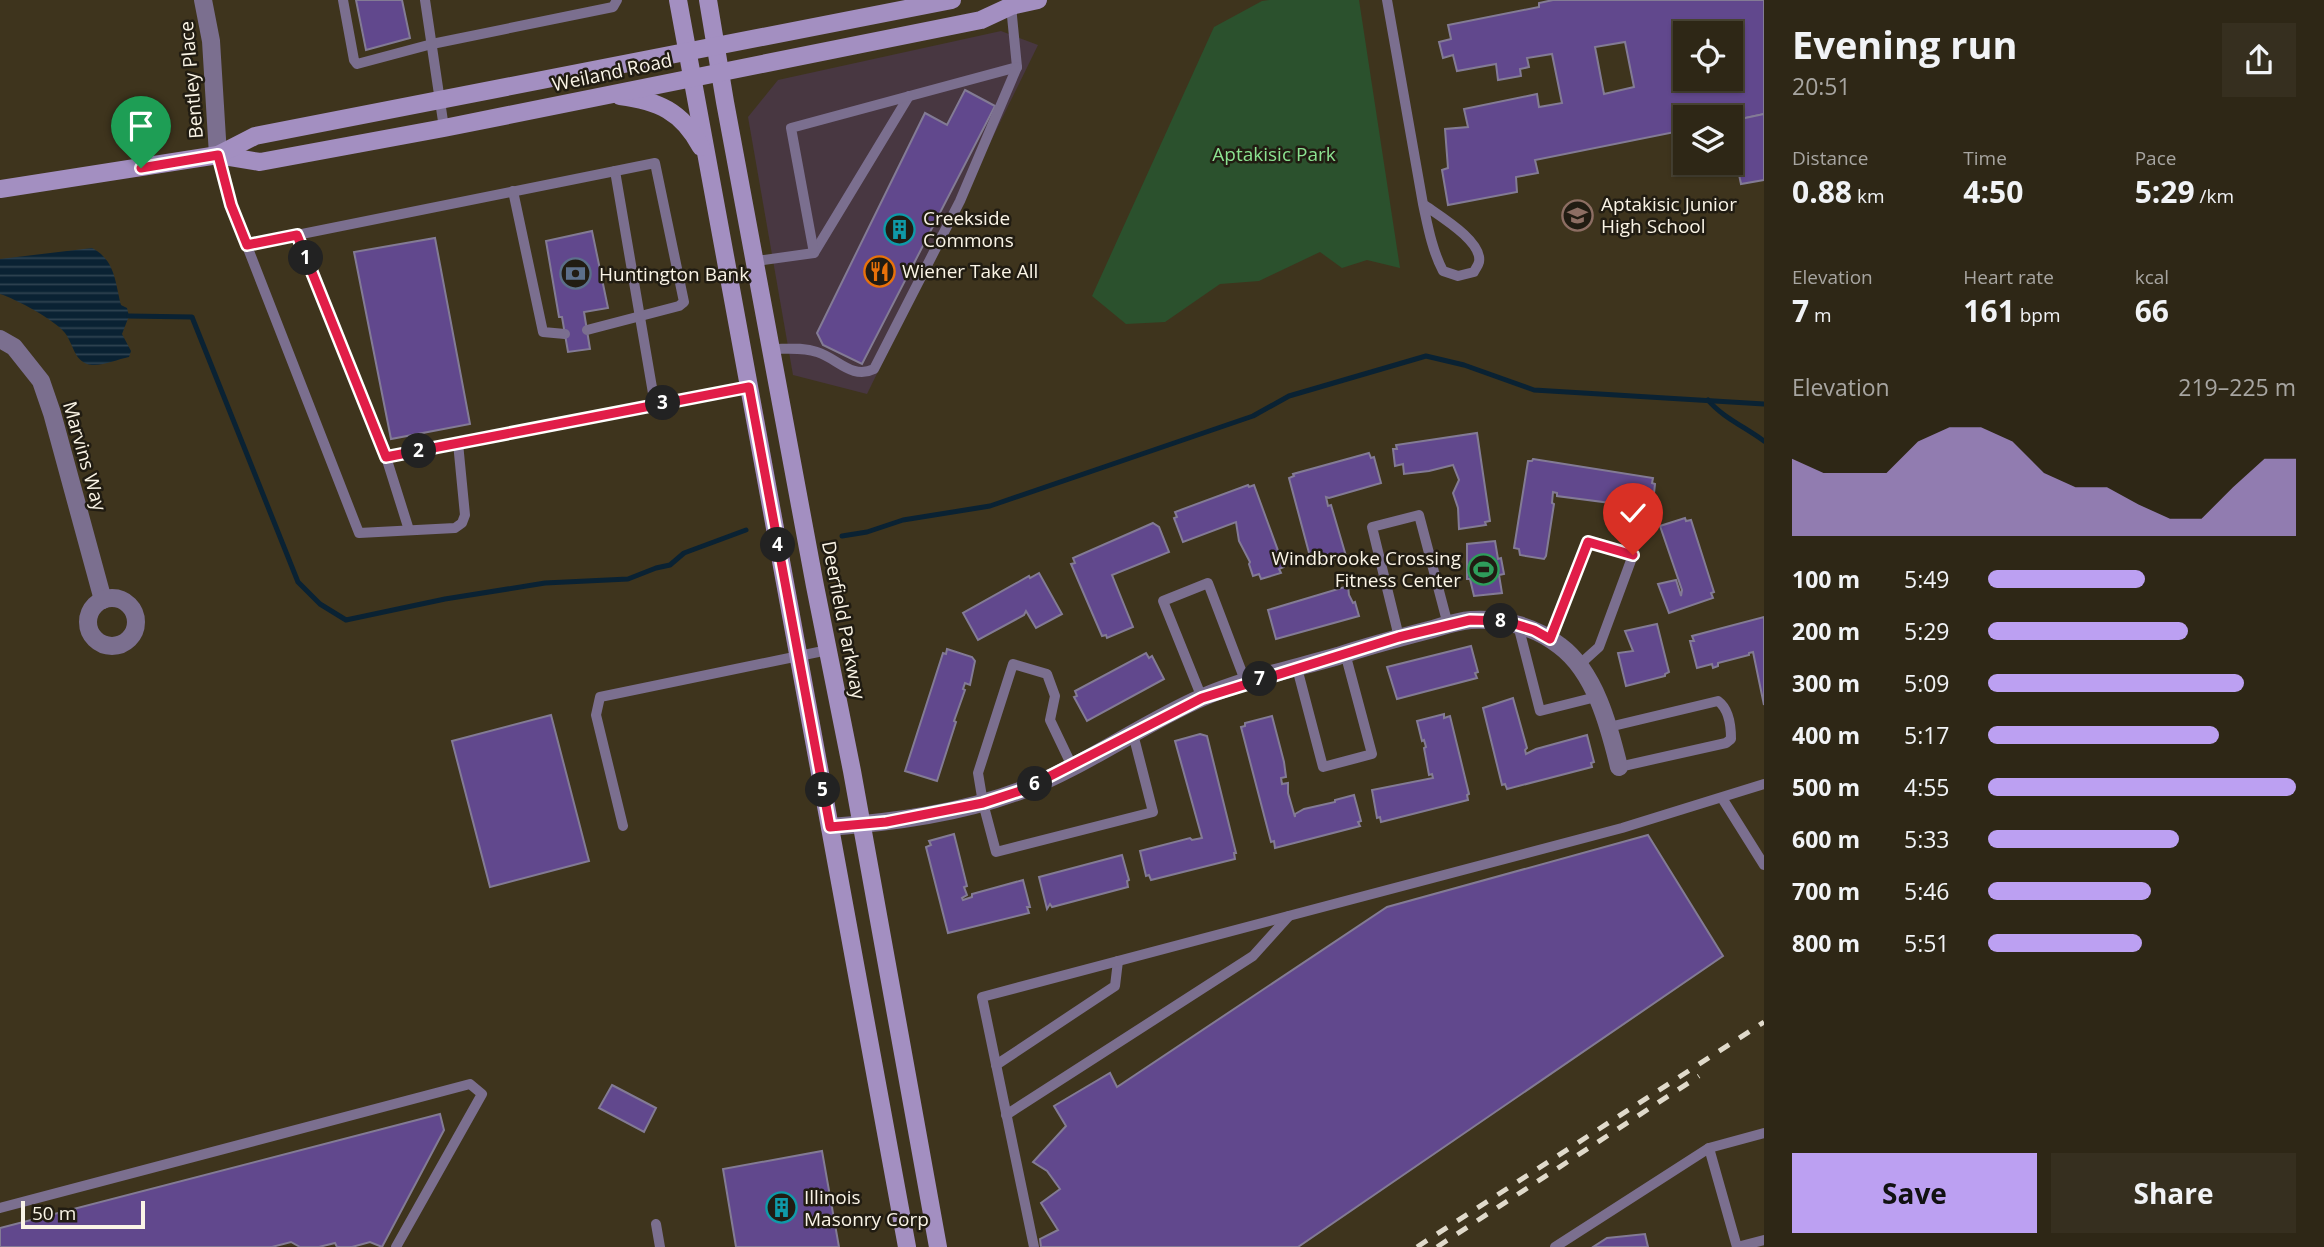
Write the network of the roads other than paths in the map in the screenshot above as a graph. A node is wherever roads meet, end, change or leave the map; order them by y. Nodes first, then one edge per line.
1 (203, 0) edge
2 (343, 0) edge
3 (425, 0) edge
4 (617, 0) edge
5 (678, 0) edge
6 (708, 0) edge
7 (952, 0) edge
8 (991, 0) edge
9 (1038, 0) edge
10 (1387, 0) edge
11 (1011, 3) edge
12 (432, 44) junction
13 (715, 47) junction
14 (688, 51) junction
15 (1017, 67) junction
16 (719, 72) junction
17 (693, 77) junction
18 (609, 94) junction
19 (909, 96) junction
20 (439, 99) junction
21 (444, 128) junction
22 (218, 155) junction
23 (708, 159) junction
24 (615, 171) junction
25 (0, 189) edge
26 (513, 191) junction
27 (1423, 204) junction
28 (297, 235) junction
29 (247, 245) junction
30 (814, 253) junction
31 (756, 261) junction
32 (640, 315) junction
33 (587, 330) dead end
34 (565, 334) dead end
35 (0, 339) edge
36 (772, 349) junction
37 (749, 387) junction
38 (655, 405) junction
39 (458, 443) junction
40 (386, 457) junction
41 (409, 530) junction
42 (103, 600) dead end
43 (1448, 625) junction
44 (1518, 625) junction
45 (1399, 637) junction
46 (1550, 639) junction
47 (828, 650) junction
48 (1345, 653) junction
49 (799, 655) junction
50 (1579, 665) junction
51 (1297, 668) junction
52 (1247, 683) junction
53 (1596, 697) junction
54 (1202, 698) junction
55 (1609, 727) junction
56 (1133, 734) junction
57 (1072, 766) junction
58 (1619, 767) joint
59 (1764, 784) edge
60 (1722, 798) junction
61 (983, 803) junction
62 (862, 825) junction
63 (623, 826) dead end
64 (830, 827) junction
65 (1764, 865) edge
66 (1289, 916) junction
67 (1118, 961) junction
68 (996, 1065) junction
69 (1006, 1115) junction
70 (1764, 1132) edge
71 (1709, 1148) junction
72 (0, 1208) edge
73 (656, 1224) dead end
74 (1764, 1240) edge
75 (396, 1247) edge
76 (660, 1247) edge
77 (907, 1247) edge
78 (938, 1247) edge
79 (1034, 1247) edge
80 (1555, 1247) edge
81 (1737, 1247) edge

1 - 22 street, Bentley Place
2 - 12 lane
3 - 12 lane
4 - 12 lane
5 - 14 main road
6 - 13 main road, Deerfield Parkway
7 - 13 main road, Weiland Road
8 - 11 main road, Weiland Road
9 - 11 main road, Weiland Road
10 - 27 lane
11 - 15 lane
11 - 16 main road, Weiland Road
12 - 20 lane
13 - 14 main road, Weiland Road
13 - 16 main road, Deerfield Parkway
14 - 17 main road
14 - 20 main road, Weiland Road
15 - 19 lane
15 - 36 lane
16 - 17 main road, Weiland Road
16 - 31 main road, Deerfield Parkway
17 - 18 main road, Weiland Road
17 - 23 main road
18 - 21 main road, Weiland Road
18 - 23 main road
19 - 30 lane
19 - 30 lane
20 - 21 lane
20 - 22 main road, Weiland Road
21 - 22 main road, Weiland Road
22 - 25 main road, Weiland Road
22 - 29 lane
23 - 37 main road
24 - 26 lane
24 - 32 lane
24 - 32 lane
26 - 28 lane
26 - 34 lane
27 - 27 lane
28 - 29 lane
28 - 40 lane
29 - 41 lane
30 - 31 lane
31 - 36 main road, Deerfield Parkway
32 - 33 lane
32 - 38 lane
35 - 42 street, Marvins Way
36 - 47 main road, Deerfield Parkway
37 - 38 lane
37 - 49 main road
38 - 39 lane
39 - 40 lane
39 - 41 lane
40 - 41 lane
43 - 44 street
43 - 45 street
43 - 45 lane
44 - 46 street
44 - 53 lane
45 - 48 street
46 - 50 street
46 - 50 lane
47 - 49 lane
47 - 62 main road, Deerfield Parkway
48 - 51 street
48 - 51 lane
49 - 63 lane
49 - 64 main road
50 - 53 street
51 - 52 street
52 - 54 street
52 - 54 lane
53 - 55 street
54 - 56 street
55 - 58 street
55 - 58 lane
56 - 57 street
56 - 61 lane
57 - 61 street
57 - 61 lane
59 - 60 lane
60 - 65 lane
60 - 66 lane
61 - 62 street
62 - 64 street
62 - 78 main road, Deerfield Parkway
64 - 77 main road
66 - 67 lane
66 - 69 lane
67 - 68 lane
67 - 68 lane
68 - 69 lane
69 - 79 lane
70 - 71 lane
71 - 80 lane
71 - 81 lane
72 - 75 lane
73 - 76 lane
74 - 81 lane

